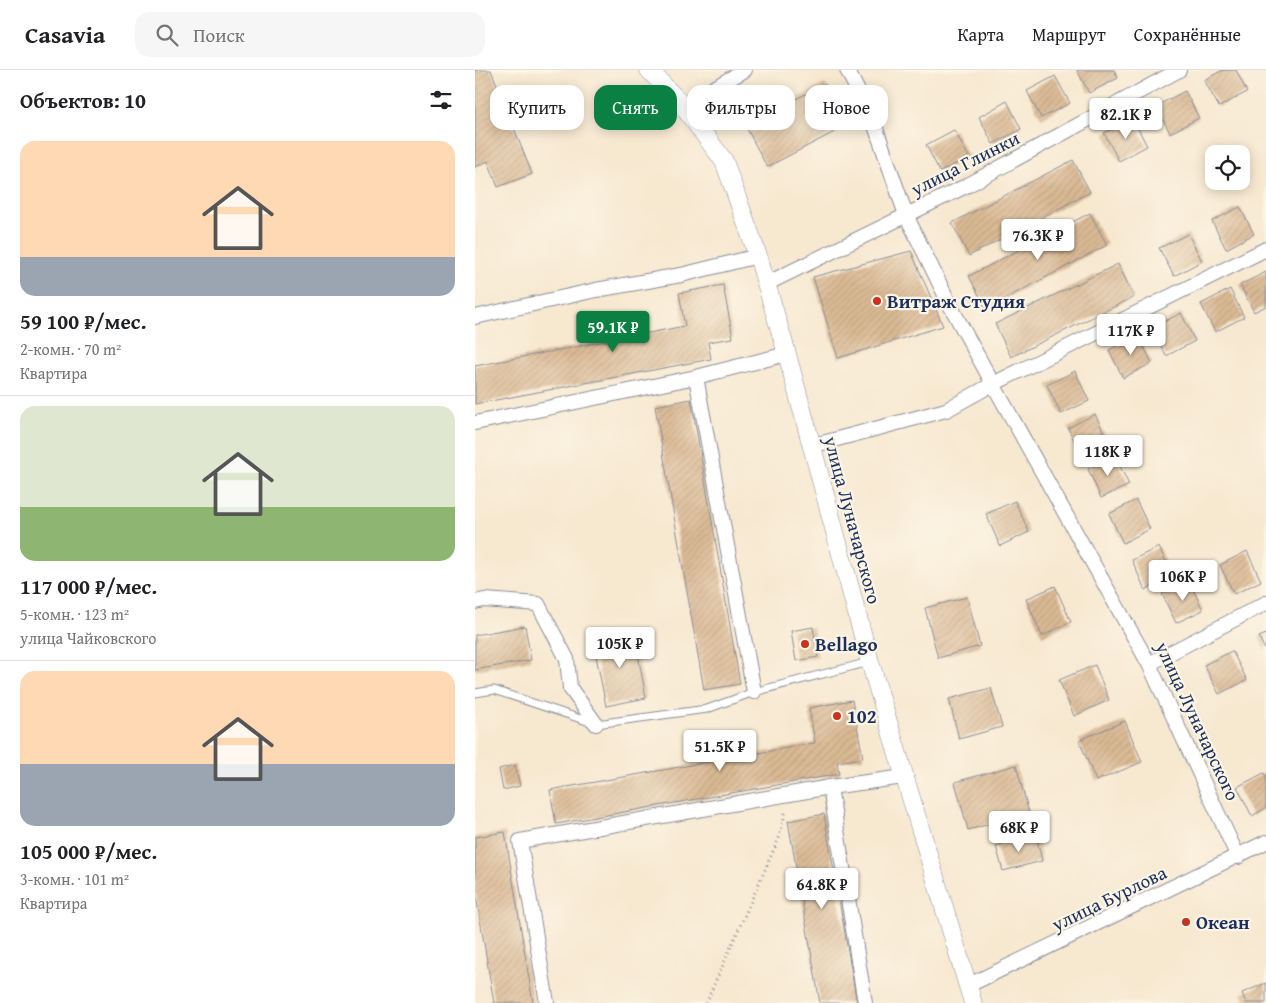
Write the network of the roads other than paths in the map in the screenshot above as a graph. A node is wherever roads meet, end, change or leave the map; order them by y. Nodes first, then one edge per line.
1 (649, 70) edge
2 (745, 70) edge
3 (847, 70) edge
4 (1179, 70) edge
5 (683, 106) junction
6 (906, 215) junction
7 (1266, 249) edge
8 (758, 256) junction
9 (766, 284) junction
10 (475, 317) edge
11 (787, 354) junction
12 (695, 376) junction
13 (993, 384) junction
14 (475, 424) edge
15 (811, 446) junction
16 (475, 602) edge
17 (1266, 603) edge
18 (869, 662) junction
19 (1149, 664) junction
20 (754, 692) junction
21 (475, 693) edge
22 (596, 724) junction
23 (904, 777) junction
24 (830, 787) junction
25 (1266, 842) edge
26 (1238, 857) junction
27 (967, 986) junction
28 (547, 1003) edge
29 (865, 1003) edge
30 (973, 1003) edge

1 - 5 street, улица Луначарского
2 - 5 street
3 - 6 street, улица Луначарского
4 - 6 street, улица Глинки
5 - 8 street, улица Луначарского
6 - 9 street, улица Глинки
6 - 13 street, улица Луначарского
7 - 13 street
8 - 9 street, улица Луначарского
8 - 10 street
9 - 11 street, улица Луначарского
11 - 12 street
11 - 15 street, улица Луначарского
12 - 14 street
12 - 20 street
13 - 15 street
13 - 19 street, улица Луначарского
15 - 18 street, улица Луначарского
16 - 22 street
17 - 19 street
18 - 20 lane
18 - 23 street, улица Луначарского
19 - 26 street, улица Луначарского
20 - 22 lane
21 - 22 lane
23 - 24 street
23 - 27 street, улица Луначарского
24 - 28 street
24 - 29 street
25 - 26 street, улица Бурлова
26 - 27 street, улица Бурлова
27 - 30 street, улица Луначарского

